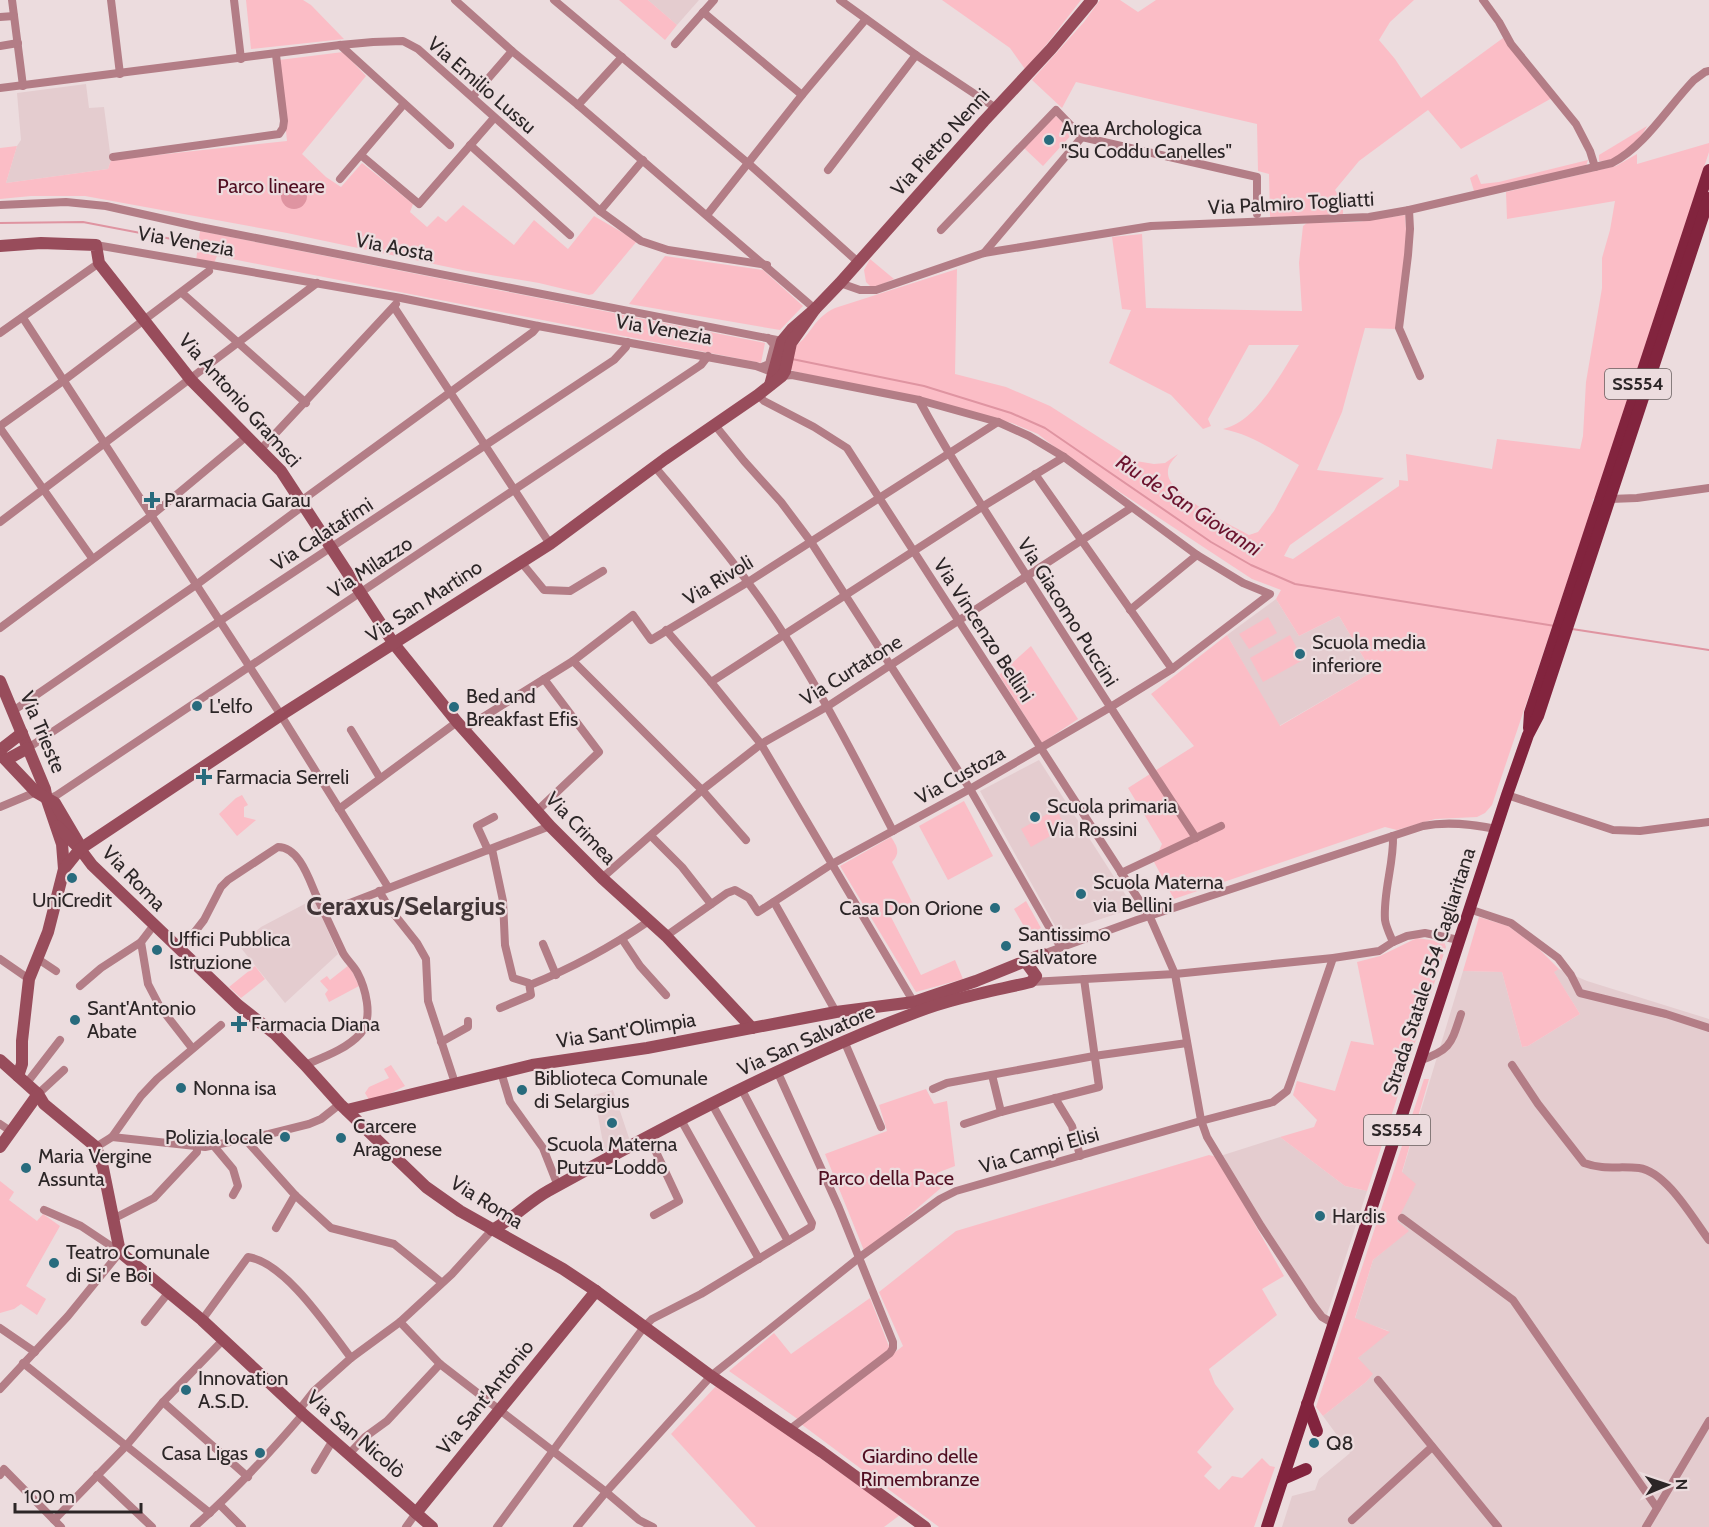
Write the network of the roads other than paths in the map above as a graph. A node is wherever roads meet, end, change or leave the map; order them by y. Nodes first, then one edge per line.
1 (12, 0) edge
2 (111, 0) edge
3 (234, 0) edge
4 (455, 0) edge
5 (555, 0) edge
6 (714, 0) edge
7 (840, 0) edge
8 (1092, 0) edge
9 (1482, 0) edge
10 (704, 12) junction
11 (14, 16) junction
12 (0, 17) edge
13 (866, 19) junction
14 (18, 44) junction
15 (340, 45) junction
16 (675, 45) dead end
17 (0, 46) edge
18 (512, 51) junction
19 (276, 54) junction
20 (916, 55) junction
21 (622, 57) junction
22 (241, 59) junction
23 (1709, 71) edge
24 (120, 74) junction
25 (23, 86) junction
26 (0, 88) edge
27 (802, 95) junction
28 (472, 96) junction
29 (404, 104) junction
30 (578, 105) junction
31 (996, 108) junction
32 (494, 118) junction
33 (1082, 137) junction
34 (450, 145) dead end
35 (470, 145) junction
36 (362, 156) junction
37 (113, 157) dead end
38 (643, 160) junction
39 (749, 164) junction
40 (1595, 167) junction
41 (828, 170) dead end
42 (1709, 170) edge
43 (340, 179) dead end
44 (1709, 198) edge
45 (0, 205) edge
46 (1409, 210) junction
47 (600, 211) junction
48 (1257, 214) dead end
49 (707, 215) junction
50 (941, 230) dead end
51 (570, 235) dead end
52 (96, 245) junction
53 (0, 246) edge
54 (747, 249) junction
55 (984, 253) junction
56 (739, 261) junction
57 (858, 262) junction
58 (99, 263) junction
59 (767, 266) junction
60 (209, 271) dead end
61 (317, 283) junction
62 (840, 283) junction
63 (182, 293) junction
64 (400, 298) junction
65 (394, 307) junction
66 (815, 309) junction
67 (23, 318) junction
68 (145, 320) junction
69 (537, 326) junction
70 (0, 333) edge
71 (767, 338) junction
72 (627, 342) junction
73 (785, 342) junction
74 (239, 343) junction
75 (708, 357) junction
76 (762, 368) junction
77 (777, 375) junction
78 (1420, 376) dead end
79 (191, 380) junction
80 (63, 381) junction
81 (450, 394) junction
82 (758, 395) junction
83 (918, 400) junction
84 (306, 403) junction
85 (998, 422) junction
86 (714, 424) junction
87 (0, 427) edge
88 (247, 436) junction
89 (104, 444) junction
90 (486, 447) junction
91 (261, 449) junction
92 (948, 454) junction
93 (1064, 457) junction
94 (655, 467) junction
95 (1035, 474) junction
96 (1709, 488) edge
97 (44, 490) junction
98 (516, 490) junction
99 (879, 498) junction
100 (1600, 502) junction
101 (302, 504) junction
102 (982, 507) junction
103 (1131, 508) junction
104 (151, 516) junction
105 (0, 522) edge
106 (1081, 540) junction
107 (812, 542) junction
108 (550, 544) junction
109 (330, 548) junction
110 (914, 551) junction
111 (1197, 555) junction
112 (92, 558) junction
113 (521, 562) junction
114 (603, 571) dead end
115 (1027, 576) junction
116 (747, 582) junction
117 (196, 585) junction
118 (361, 593) junction
119 (1270, 594) joint
120 (845, 596) junction
121 (1130, 610) junction
122 (960, 620) junction
123 (219, 621) junction
124 (0, 628) edge
125 (666, 630) junction
126 (784, 635) junction
127 (394, 644) junction
128 (573, 661) junction
129 (890, 665) junction
130 (249, 667) junction
131 (1172, 669) junction
132 (544, 679) junction
133 (0, 681) edge
134 (711, 682) junction
135 (828, 706) junction
136 (1109, 708) junction
137 (13, 711) junction
138 (281, 715) junction
139 (461, 726) junction
140 (351, 730) dead end
141 (22, 733) junction
142 (761, 744) junction
143 (28, 748) junction
144 (1041, 748) junction
145 (2, 754) edge
146 (380, 778) junction
147 (970, 789) junction
148 (702, 790) junction
149 (1507, 795) junction
150 (41, 796) junction
151 (0, 807) edge
152 (339, 809) junction
153 (537, 811) junction
154 (494, 817) dead end
155 (1709, 822) edge
156 (57, 826) junction
157 (550, 826) junction
158 (1221, 826) dead end
159 (1496, 829) junction
160 (893, 831) junction
161 (651, 836) junction
162 (1393, 836) junction
163 (1196, 838) junction
164 (746, 840) dead end
165 (81, 849) junction
166 (490, 849) junction
167 (832, 864) junction
168 (64, 869) junction
169 (1121, 873) junction
170 (602, 878) junction
171 (384, 889) junction
172 (774, 902) junction
173 (711, 904) junction
174 (1469, 909) junction
175 (324, 913) junction
176 (1150, 917) junction
177 (649, 921) junction
178 (154, 925) junction
179 (666, 936) junction
180 (622, 939) junction
181 (1460, 940) junction
182 (141, 942) junction
183 (1393, 942) junction
184 (543, 944) dead end
185 (1060, 946) junction
186 (180, 951) junction
187 (1043, 954) junction
188 (1333, 958) junction
189 (0, 959) edge
190 (38, 959) junction
191 (1025, 961) junction
192 (56, 971) dead end
193 (1175, 974) junction
194 (556, 975) junction
195 (30, 979) junction
196 (1034, 979) junction
197 (1084, 980) junction
198 (80, 986) dead end
199 (530, 986) junction
200 (666, 995) dead end
201 (916, 1007) junction
202 (500, 1008) dead end
203 (836, 1012) junction
204 (1461, 1014) dead end
205 (468, 1021) dead end
206 (221, 1026) dead end
207 (752, 1028) junction
208 (1709, 1028) edge
209 (60, 1040) dead end
210 (441, 1042) junction
211 (1187, 1042) junction
212 (845, 1043) junction
213 (192, 1048) junction
214 (1094, 1056) junction
215 (0, 1060) edge
216 (1419, 1061) junction
217 (305, 1065) junction
218 (1512, 1065) dead end
219 (64, 1070) dead end
220 (501, 1072) junction
221 (778, 1073) junction
222 (992, 1075) junction
223 (22, 1080) junction
224 (455, 1083) junction
225 (933, 1089) dead end
226 (742, 1090) junction
227 (38, 1094) junction
228 (1055, 1098) junction
229 (712, 1104) junction
230 (343, 1107) junction
231 (1001, 1112) junction
232 (681, 1120) junction
233 (1201, 1120) junction
234 (0, 1124) edge
235 (964, 1124) dead end
236 (881, 1127) dead end
237 (12, 1132) junction
238 (112, 1137) junction
239 (649, 1137) junction
240 (244, 1139) junction
241 (213, 1145) junction
242 (96, 1147) junction
243 (0, 1148) edge
244 (197, 1148) junction
245 (1080, 1156) junction
246 (558, 1186) junction
247 (233, 1195) dead end
248 (295, 1195) junction
249 (44, 1210) dead end
250 (654, 1215) dead end
251 (1402, 1218) dead end
252 (113, 1219) junction
253 (276, 1228) dead end
254 (492, 1230) junction
255 (1709, 1240) edge
256 (788, 1241) junction
257 (120, 1252) junction
258 (860, 1257) junction
259 (759, 1259) junction
260 (441, 1282) junction
261 (596, 1291) junction
262 (169, 1292) junction
263 (201, 1320) junction
264 (145, 1322) dead end
265 (400, 1322) junction
266 (1334, 1324) junction
267 (644, 1327) junction
268 (0, 1328) edge
269 (224, 1339) junction
270 (35, 1352) junction
271 (351, 1358) junction
272 (23, 1363) junction
273 (440, 1364) junction
274 (711, 1376) junction
275 (1378, 1380) dead end
276 (0, 1389) edge
277 (163, 1402) junction
278 (1307, 1404) junction
279 (500, 1409) junction
280 (301, 1412) junction
281 (1709, 1421) edge
282 (789, 1430) junction
283 (1317, 1431) dead end
284 (333, 1440) junction
285 (126, 1446) junction
286 (1432, 1447) junction
287 (554, 1452) junction
288 (349, 1454) junction
289 (1306, 1469) dead end
290 (315, 1470) dead end
291 (0, 1475) edge
292 (97, 1475) junction
293 (248, 1477) junction
294 (1282, 1479) junction
295 (606, 1491) junction
296 (220, 1505) junction
297 (1657, 1508) junction
298 (210, 1513) junction
299 (416, 1513) junction
300 (54, 1520) junction
301 (1352, 1520) dead end
302 (919, 1525) edge
303 (62, 1527) edge
304 (152, 1527) edge
305 (194, 1527) edge
306 (242, 1527) edge
307 (406, 1527) edge
308 (432, 1527) edge
309 (497, 1527) edge
310 (577, 1527) edge
311 (653, 1527) edge
312 (1267, 1527) edge
313 (1497, 1527) edge
314 (1646, 1527) edge

1 - 11 street
2 - 24 street
3 - 22 street
4 - 18 street
5 - 21 street
6 - 10 street
7 - 13 street
8 - 31 street, Via Pietro Nenni
9 - 40 street
10 - 16 street
10 - 27 street
11 - 12 street
11 - 14 street
13 - 20 street
13 - 27 street
14 - 17 street
14 - 25 street
15 - 19 street, Via Emilio Lussu
15 - 28 street, Via Emilio Lussu
15 - 29 street
18 - 28 street
18 - 30 street
19 - 22 street, Via Emilio Lussu
19 - 37 street
20 - 31 street
20 - 41 street
21 - 30 street
21 - 39 street
22 - 24 street, Via Emilio Lussu
23 - 40 street, Via Palmiro Togliatti
24 - 25 street, Via Emilio Lussu
25 - 26 street, Via Emilio Lussu
27 - 39 street
28 - 32 street, Via Emilio Lussu
29 - 34 street
29 - 36 street
30 - 38 street
31 - 57 street, Via Pietro Nenni
32 - 35 street
32 - 47 street, Via Emilio Lussu
33 - 48 street
33 - 50 street
33 - 55 street
35 - 36 street
35 - 51 street
36 - 43 street
38 - 47 street
38 - 49 street
39 - 49 street
39 - 57 street
40 - 46 street, Via Palmiro Togliatti
42 - 100 main road, Strada Statale 554 Cagliaritana / SS554
44 - 100 main road, Strada Statale 554 Cagliaritana / SS554
45 - 71 street, Via Aosta
46 - 55 street, Via Palmiro Togliatti
46 - 78 street
47 - 56 street, Via Emilio Lussu
49 - 54 street
52 - 53 street, Via Venezia
52 - 58 street, Via Antonio Gramsci
52 - 61 street, Via Venezia
54 - 56 street
54 - 59 street
55 - 62 street, Via Palmiro Togliatti
56 - 59 street, Via Emilio Lussu
57 - 62 street, Via Pietro Nenni
58 - 67 street
58 - 68 street, Via Antonio Gramsci
59 - 66 street
60 - 63 street
61 - 64 street, Via Venezia
61 - 74 street
62 - 66 street, Via Pietro Nenni
63 - 68 street
63 - 74 street
64 - 65 street
64 - 69 street, Via Venezia
65 - 81 street
65 - 84 street
66 - 73 street, Via Pietro Nenni
67 - 70 street
67 - 80 street
68 - 79 street, Via Antonio Gramsci
68 - 80 street
69 - 72 street, Via Venezia
69 - 81 street
71 - 73 street, Via Aosta
71 - 76 street
72 - 75 street, Via Venezia
72 - 90 street, Via Calatafimi
73 - 77 street, Via Pietro Nenni
74 - 79 street
74 - 84 street
75 - 76 street, Via Venezia
75 - 98 street, Via Milazzo
76 - 77 street, Via Venezia
77 - 82 street, Via San Martino
77 - 83 street, Via Venezia
79 - 88 street, Via Antonio Gramsci
79 - 89 street
80 - 87 street
80 - 89 street
81 - 90 street
81 - 101 street
82 - 86 street, Via San Martino
82 - 99 street, Via Vincenzo Bellini
83 - 85 street, Via Venezia
83 - 92 street, Via Giacomo Puccini
84 - 91 street
85 - 92 street, Via Rivoli
85 - 93 street, Via Venezia
86 - 94 street, Via San Martino
86 - 107 street
87 - 97 street
88 - 91 street, Via Antonio Gramsci
88 - 104 street
89 - 97 street
89 - 104 street
90 - 98 street
90 - 109 street, Via Calatafimi
91 - 101 street, Via Antonio Gramsci
92 - 99 street, Via Rivoli
92 - 102 street, Via Giacomo Puccini
93 - 95 street
93 - 103 street, Via Venezia
94 - 108 street, Via San Martino
94 - 116 street
95 - 102 street
95 - 106 street
96 - 100 street
97 - 105 street
97 - 112 street
98 - 108 street
98 - 118 street, Via Milazzo
99 - 107 street, Via Rivoli
99 - 110 street, Via Vincenzo Bellini
100 - 149 main road, Strada Statale 554 Cagliaritana / SS554
101 - 109 street, Via Antonio Gramsci
101 - 117 street
102 - 110 street
102 - 115 street, Via Giacomo Puccini
103 - 106 street, Via Curtatone
103 - 111 street, Via Venezia
104 - 112 street
104 - 117 street
106 - 115 street, Via Curtatone
106 - 121 street
107 - 116 street, Via Rivoli
107 - 120 street
108 - 113 street, Via San Martino
109 - 118 street, Via Antonio Gramsci
109 - 123 street, Via Calatafimi
110 - 120 street
110 - 122 street, Via Vincenzo Bellini
111 - 119 street, Via Venezia
111 - 121 street
112 - 124 street
113 - 114 street
113 - 127 street, Via San Martino
115 - 122 street, Via Curtatone
115 - 136 street, Via Giacomo Puccini
116 - 125 street, Via Rivoli
116 - 126 street
117 - 123 street
117 - 137 street
118 - 127 street, Via Antonio Gramsci
118 - 130 street, Via Milazzo
119 - 131 street, Via Custoza
120 - 126 street
120 - 129 street
121 - 131 street
122 - 129 street, Via Curtatone
122 - 144 street, Via Vincenzo Bellini
123 - 130 street
123 - 143 street, Via Calatafimi
125 - 128 street, Via Rivoli
125 - 134 street
126 - 134 street
126 - 135 street
127 - 138 street, Via San Martino
127 - 139 street, Via Crimea
128 - 132 street, Via Rivoli
128 - 148 street
129 - 135 street, Via Curtatone
129 - 147 street
130 - 138 street
130 - 150 street, Via Milazzo
131 - 136 street, Via Custoza
132 - 139 street, Via Rivoli
132 - 153 street
133 - 137 street, Via Trieste
134 - 142 street
135 - 142 street, Via Curtatone
135 - 160 street
136 - 144 street, Via Custoza
136 - 163 street, Via Giacomo Puccini
137 - 141 street, Via Trieste
138 - 152 street
138 - 165 street, Via San Martino
139 - 146 street, Via Rivoli
139 - 153 street, Via Crimea
140 - 146 street
141 - 143 street, Via Trieste
141 - 145 street
142 - 148 street, Via Curtatone
142 - 167 street
143 - 145 street
143 - 150 street, Via Trieste
144 - 147 street, Via Custoza
144 - 169 street, Via Vincenzo Bellini
145 - 150 street
146 - 152 street, Via Rivoli
147 - 160 street, Via Custoza
147 - 185 street
148 - 161 street, Via Curtatone
148 - 164 street
149 - 155 street
149 - 159 main road, Strada Statale 554 Cagliaritana / SS554
150 - 151 street, Via Milazzo
150 - 156 street
150 - 165 street
152 - 171 street
153 - 157 street, Via Crimea
154 - 166 street
156 - 165 street
156 - 168 street
157 - 166 street
157 - 170 street, Via Crimea
158 - 163 street
159 - 162 street
159 - 174 main road, Strada Statale 554 Cagliaritana / SS554
160 - 167 street, Via Custoza
161 - 170 street, Via Curtatone
161 - 173 street
162 - 176 street
162 - 183 street
163 - 169 street
165 - 168 street, Via San Martino
165 - 178 street, Via Roma
166 - 171 street
166 - 199 street
167 - 172 street, Via Custoza
167 - 201 street
168 - 190 street
169 - 176 street, Via Vincenzo Bellini
170 - 177 street, Via Crimea
171 - 175 street
171 - 210 street
172 - 173 street
172 - 203 street
173 - 179 street
174 - 181 main road, Strada Statale 554 Cagliaritana / SS554
174 - 208 street
175 - 186 street
175 - 217 street
176 - 185 street
176 - 193 street, Via Vincenzo Bellini
177 - 179 street, Via Crimea
177 - 180 street
178 - 182 street
178 - 186 street, Via Roma
179 - 207 street, Via Crimea
180 - 194 street
180 - 200 street
181 - 183 street
181 - 216 main road, Strada Statale 554 Cagliaritana / SS554
182 - 198 street
182 - 213 street
183 - 188 street
184 - 194 street
185 - 187 street
186 - 217 street, Via Roma
187 - 191 street
187 - 196 street
188 - 193 street
188 - 233 street, Via Campi Elisi
189 - 195 street
190 - 192 street
190 - 195 street
191 - 196 street
191 - 201 street
193 - 197 street
193 - 211 street, Via Vincenzo Bellini
194 - 199 street
195 - 223 street
196 - 197 street
196 - 201 street
197 - 214 street
199 - 202 street
201 - 203 street, Via Sant'Olimpia
201 - 212 street, Via San Salvatore
203 - 207 street, Via Sant'Olimpia
204 - 216 street
205 - 210 street
206 - 213 street
207 - 220 street, Via Sant'Olimpia
209 - 223 street
210 - 224 street
211 - 214 street
211 - 233 street, Via Vincenzo Bellini
212 - 221 street, Via San Salvatore
212 - 236 street
213 - 238 street
214 - 222 street
214 - 228 street
215 - 223 street
216 - 266 main road, Strada Statale 554 Cagliaritana / SS554
217 - 230 street, Via Roma
218 - 255 street
219 - 227 street
220 - 224 street, Via Sant'Olimpia
220 - 246 street
221 - 226 street, Via San Salvatore
221 - 258 street
222 - 225 street
222 - 231 street
223 - 227 street
224 - 230 street, Via Sant'Olimpia
226 - 229 street, Via San Salvatore
226 - 256 street
227 - 237 street
227 - 242 street
228 - 231 street
228 - 245 street
229 - 232 street, Via San Salvatore
229 - 256 street
230 - 240 street
230 - 254 street, Via Roma
231 - 235 street
232 - 239 street, Via San Salvatore
232 - 259 street
233 - 245 street, Via Campi Elisi
233 - 266 street, Via Vincenzo Bellini
234 - 237 street
237 - 243 street
238 - 242 street
238 - 244 street
239 - 246 street, Via San Salvatore
239 - 250 street
240 - 241 street
240 - 248 street
241 - 244 street
241 - 247 street
242 - 252 street
244 - 252 street
245 - 258 street, Via Campi Elisi
246 - 254 street, Via San Salvatore
248 - 253 street
248 - 260 street
249 - 257 street
251 - 297 street
252 - 257 street
254 - 260 street
254 - 261 street, Via Roma
256 - 259 street
257 - 262 street, Via San Nicolò
257 - 270 street
258 - 274 street, Via Campi Elisi
258 - 282 street
259 - 267 street
260 - 265 street
261 - 267 street, Via Roma
261 - 279 street, Via Sant'Antonio
262 - 263 street, Via San Nicolò
262 - 264 street
263 - 269 street, Via San Nicolò
263 - 271 street
265 - 271 street
265 - 273 street
266 - 278 main road, Strada Statale 554 Cagliaritana / SS554
267 - 274 street, Via Roma
267 - 287 street
268 - 270 street
269 - 277 street
269 - 280 street, Via San Nicolò
270 - 272 street
271 - 280 street
272 - 276 street
272 - 285 street
273 - 279 street
273 - 288 street
274 - 282 street, Via Roma
274 - 295 street, Via Campi Elisi
275 - 286 street
277 - 285 street
277 - 293 street
278 - 283 main road
278 - 294 main road, Strada Statale 554 Cagliaritana / SS554
279 - 287 street
279 - 299 street, Via Sant'Antonio
280 - 284 street, Via San Nicolò
280 - 293 street
281 - 297 street
282 - 302 street, Via Roma
284 - 288 street, Via San Nicolò
284 - 290 street
285 - 292 street
285 - 298 street
286 - 301 street
286 - 313 street
287 - 295 street
287 - 309 street
288 - 299 street, Via San Nicolò
289 - 294 main road
291 - 300 street
292 - 300 street
292 - 304 street
293 - 296 street
294 - 312 main road, Strada Statale 554 Cagliaritana / SS554
295 - 310 street, Via Campi Elisi
295 - 311 street
296 - 298 street
296 - 306 street
297 - 314 street
298 - 305 street
299 - 307 street, Via Sant'Antonio
299 - 308 street, Via San Nicolò
300 - 303 street

